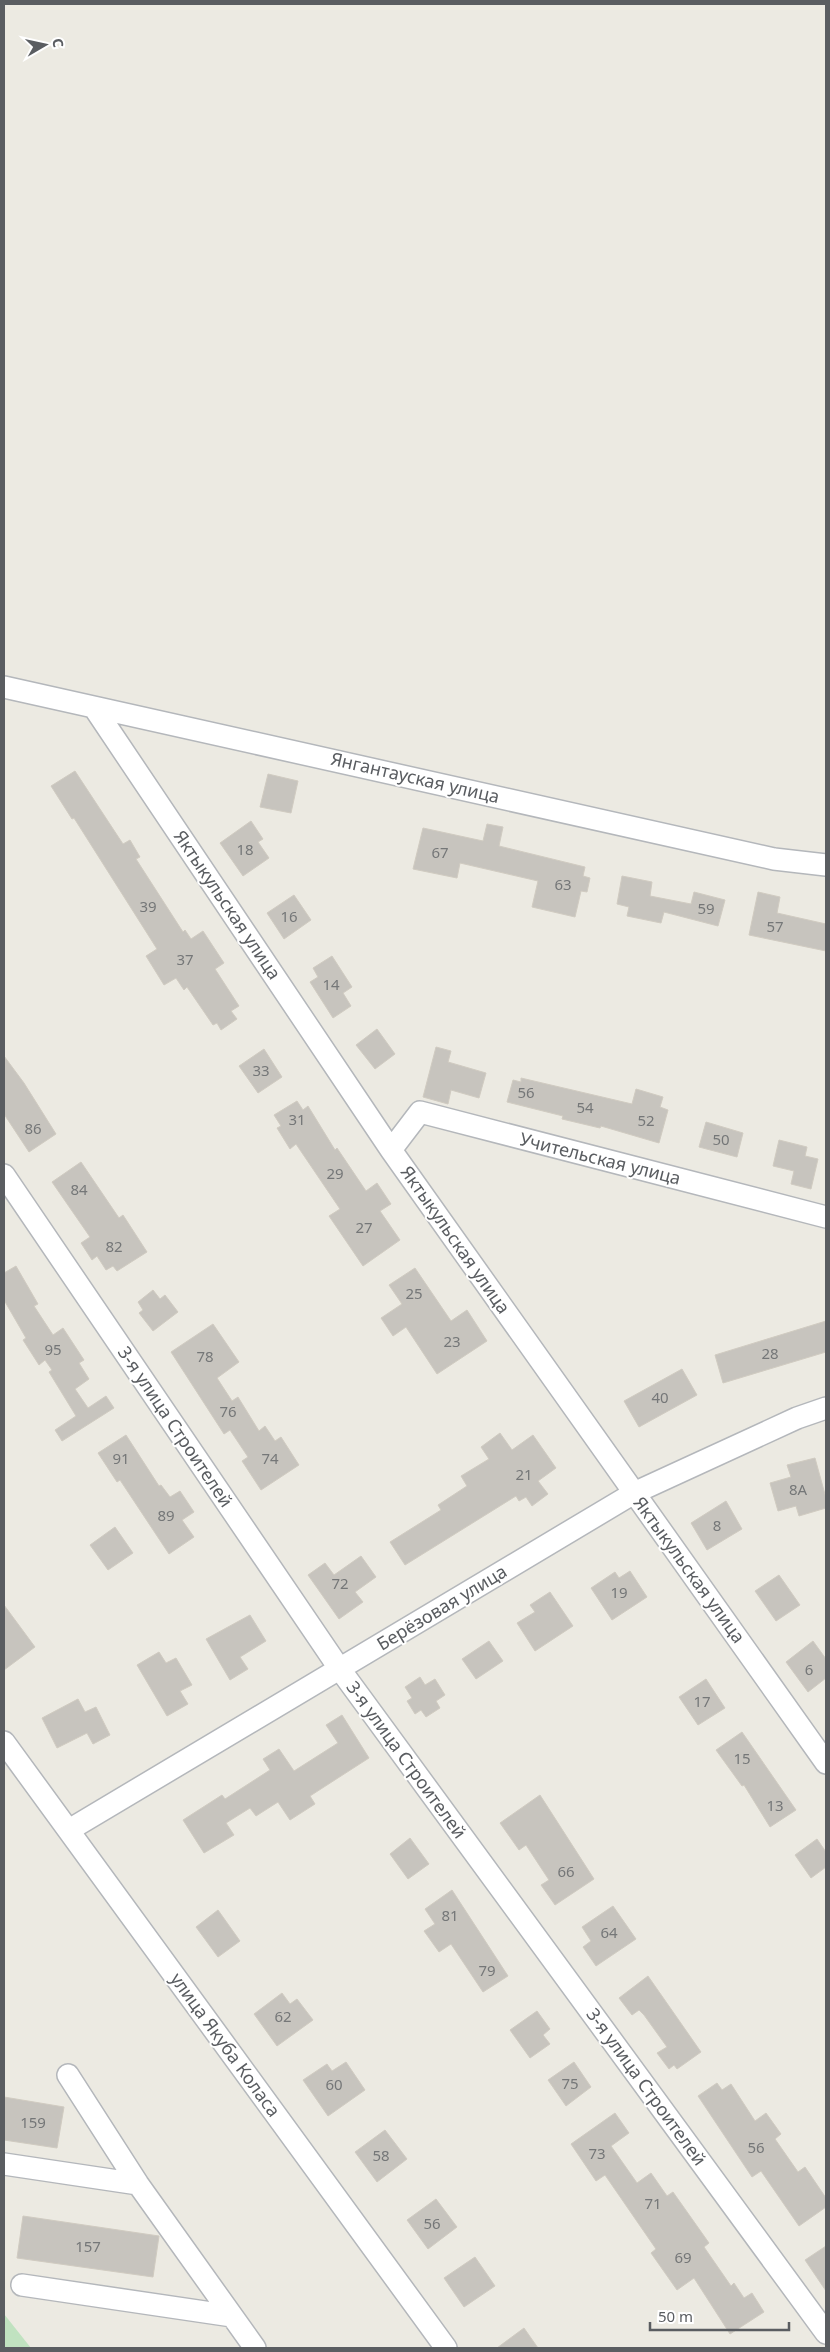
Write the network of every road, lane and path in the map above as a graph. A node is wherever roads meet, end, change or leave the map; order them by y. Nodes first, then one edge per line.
1 (4, 687) edge
2 (95, 709) junction
3 (826, 865) edge
4 (391, 1150) junction
5 (4, 1175) edge
6 (826, 1217) edge
7 (826, 1408) edge
8 (634, 1494) junction
9 (339, 1668) junction
10 (4, 1742) edge
11 (826, 1763) edge
12 (69, 1830) junction
13 (68, 2075) dead end
14 (4, 2164) edge
15 (138, 2184) junction
16 (22, 2285) dead end
17 (232, 2316) junction
18 (826, 2333) edge
19 (255, 2348) edge
20 (446, 2348) edge

1 - 2 street, Янгантауская улица
2 - 3 street, Янгантауская улица
2 - 4 street, Яктыкульская улица
4 - 6 street, Учительская улица
4 - 8 street, Яктыкульская улица
5 - 9 street, 3-я улица Строителей
7 - 8 street, Берёзовая улица
8 - 9 street, Берёзовая улица
8 - 11 street, Яктыкульская улица
9 - 12 street, Берёзовая улица
9 - 18 street, 3-я улица Строителей
10 - 12 street, улица Якуба Коласа
12 - 20 street, улица Якуба Коласа
13 - 15 street
14 - 15 street
15 - 17 street
16 - 17 street
17 - 19 street

